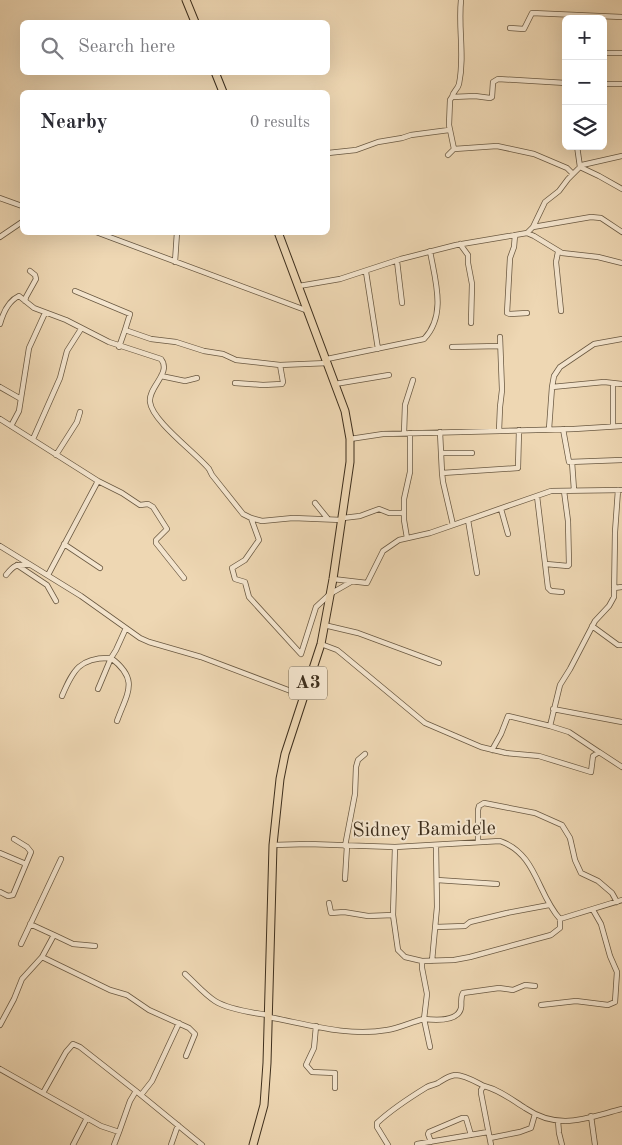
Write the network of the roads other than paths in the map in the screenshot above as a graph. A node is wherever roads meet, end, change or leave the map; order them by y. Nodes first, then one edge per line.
1 (186, 0) edge
2 (462, 0) edge
3 (622, 17) edge
4 (194, 20) edge
5 (510, 28) dead end
6 (607, 52) edge
7 (622, 54) edge
8 (216, 75) edge
9 (562, 83) edge
10 (607, 84) edge
11 (622, 84) edge
12 (222, 90) edge
13 (452, 97) junction
14 (449, 130) junction
15 (454, 149) junction
16 (578, 150) edge
17 (330, 153) edge
18 (448, 156) dead end
19 (622, 156) edge
20 (580, 167) junction
21 (574, 174) junction
22 (622, 189) edge
23 (0, 198) edge
24 (20, 205) edge
25 (20, 223) edge
26 (533, 227) junction
27 (622, 232) edge
28 (527, 233) junction
29 (104, 235) edge
30 (177, 235) edge
31 (279, 235) edge
32 (514, 235) junction
33 (0, 237) edge
34 (460, 244) junction
35 (430, 251) junction
36 (558, 252) junction
37 (397, 261) junction
38 (175, 262) junction
39 (622, 263) edge
40 (30, 271) dead end
41 (366, 272) junction
42 (299, 286) junction
43 (75, 290) dead end
44 (24, 299) junction
45 (402, 302) dead end
46 (309, 311) junction
47 (561, 311) dead end
48 (45, 313) junction
49 (527, 314) dead end
50 (471, 323) dead end
51 (0, 324) edge
52 (82, 329) junction
53 (125, 330) junction
54 (500, 337) dead end
55 (622, 339) edge
56 (500, 346) junction
57 (119, 347) junction
58 (452, 347) dead end
59 (378, 349) junction
60 (327, 361) junction
61 (280, 364) junction
62 (389, 375) dead end
63 (161, 376) junction
64 (197, 378) dead end
65 (413, 380) dead end
66 (235, 383) dead end
67 (613, 383) junction
68 (336, 384) junction
69 (622, 384) edge
70 (0, 387) edge
71 (552, 387) junction
72 (21, 399) junction
73 (80, 412) dead end
74 (0, 419) edge
75 (12, 426) junction
76 (613, 426) junction
77 (622, 426) edge
78 (549, 429) junction
79 (563, 429) junction
80 (519, 430) junction
81 (499, 431) junction
82 (440, 432) junction
83 (404, 433) junction
84 (410, 433) junction
85 (32, 439) junction
86 (350, 439) junction
87 (442, 453) junction
88 (472, 453) dead end
89 (56, 455) junction
90 (622, 460) edge
91 (572, 462) junction
92 (442, 473) junction
93 (98, 481) junction
94 (574, 490) junction
95 (620, 490) edge
96 (564, 491) junction
97 (537, 496) junction
98 (315, 503) dead end
99 (501, 509) junction
100 (404, 513) junction
101 (251, 518) junction
102 (328, 519) junction
103 (342, 519) junction
104 (468, 520) junction
105 (453, 525) junction
106 (508, 534) dead end
107 (407, 538) junction
108 (64, 544) junction
109 (0, 546) edge
110 (18, 564) junction
111 (546, 564) junction
112 (31, 565) junction
113 (100, 568) dead end
114 (477, 573) dead end
115 (6, 575) dead end
116 (48, 575) junction
117 (184, 578) dead end
118 (333, 580) junction
119 (351, 582) junction
120 (622, 587) edge
121 (614, 588) junction
122 (562, 592) dead end
123 (330, 594) junction
124 (56, 601) dead end
125 (324, 626) junction
126 (592, 626) junction
127 (126, 628) junction
128 (321, 644) junction
129 (622, 644) edge
130 (111, 658) junction
131 (439, 664) dead end
132 (98, 689) dead end
133 (62, 696) dead end
134 (304, 696) junction
135 (553, 709) junction
136 (117, 721) dead end
137 (622, 722) edge
138 (550, 726) junction
139 (492, 750) junction
140 (599, 752) junction
141 (365, 754) dead end
142 (622, 767) edge
143 (14, 838) dead end
144 (478, 842) junction
145 (273, 845) junction
146 (346, 846) junction
147 (436, 846) junction
148 (394, 847) junction
149 (0, 853) edge
150 (61, 859) dead end
151 (26, 864) junction
152 (345, 879) dead end
153 (437, 880) junction
154 (497, 884) dead end
155 (0, 892) edge
156 (620, 901) edge
157 (329, 903) dead end
158 (549, 904) junction
159 (592, 910) junction
160 (392, 916) junction
161 (560, 919) junction
162 (30, 924) junction
163 (436, 927) junction
164 (54, 935) junction
165 (21, 944) dead end
166 (95, 946) dead end
167 (42, 957) junction
168 (422, 961) junction
169 (432, 962) junction
170 (186, 974) dead end
171 (535, 986) dead end
172 (541, 1005) dead end
173 (268, 1016) junction
174 (424, 1019) junction
175 (179, 1023) junction
176 (0, 1025) edge
177 (316, 1026) junction
178 (430, 1047) dead end
179 (186, 1056) dead end
180 (0, 1069) edge
181 (482, 1087) junction
182 (335, 1088) dead end
183 (136, 1091) junction
184 (43, 1093) junction
185 (141, 1095) junction
186 (622, 1109) edge
187 (535, 1114) junction
188 (591, 1116) junction
189 (87, 1118) junction
190 (558, 1121) junction
191 (178, 1125) junction
192 (119, 1132) junction
193 (488, 1132) junction
194 (472, 1134) junction
195 (490, 1138) junction
196 (431, 1142) junction
197 (446, 1142) edge
198 (417, 1144) edge
199 (73, 1145) edge
200 (114, 1145) edge
201 (171, 1145) edge
202 (202, 1145) edge
203 (253, 1145) edge
204 (388, 1145) edge
205 (491, 1145) edge
206 (562, 1145) edge
207 (596, 1145) edge

1 - 4 highway
2 - 13 street
3 - 5 street
6 - 7 street
8 - 12 highway
9 - 13 street
10 - 11 street
13 - 14 street
14 - 15 street
14 - 17 street
15 - 18 street
15 - 21 street
16 - 20 street
19 - 20 street
20 - 21 street
20 - 22 street
21 - 26 street
23 - 24 street
25 - 33 street
26 - 27 street
26 - 28 street
28 - 32 street
28 - 36 street
29 - 38 street
30 - 38 street
31 - 42 highway, A3
32 - 34 street
32 - 49 street
34 - 35 street
34 - 50 street
35 - 37 street
35 - 59 street
36 - 39 street
36 - 47 street
37 - 41 street
37 - 45 street
38 - 46 street
40 - 44 street
41 - 42 street
41 - 59 street
42 - 46 highway, A3
43 - 53 street
44 - 48 street
44 - 51 street
46 - 60 highway, A3
48 - 52 street
48 - 72 street
52 - 57 street
52 - 85 street
53 - 57 street
53 - 61 street
54 - 56 street
55 - 71 street
56 - 58 street
56 - 81 street
57 - 63 street
59 - 60 street
60 - 61 street
60 - 68 highway, A3
61 - 66 street
62 - 68 street
63 - 64 street
63 - 101 street
65 - 83 street
67 - 69 street
67 - 71 street
67 - 76 street
68 - 86 highway, A3
70 - 72 street
71 - 78 street
72 - 75 street
73 - 89 street
74 - 75 street
75 - 85 street
76 - 77 street
76 - 79 street
78 - 79 street
78 - 80 street
79 - 91 street
80 - 81 street
80 - 92 street
81 - 82 street
82 - 84 street
82 - 87 street
83 - 84 street
83 - 86 street
84 - 100 street
85 - 89 street
86 - 103 highway, A3
87 - 88 street
87 - 92 street
89 - 93 street
90 - 91 street
91 - 94 street
92 - 105 street
93 - 108 street
93 - 117 street
94 - 95 street
94 - 96 street
95 - 121 street
96 - 97 street
96 - 111 street
97 - 99 street
97 - 111 street
98 - 102 street
99 - 104 street
99 - 106 street
100 - 103 street
100 - 107 street
101 - 102 street
101 - 123 street
102 - 103 street
103 - 118 highway, A3
104 - 105 street
104 - 114 street
105 - 107 street
107 - 119 street
108 - 113 street
108 - 116 street
109 - 112 street
110 - 112 street
110 - 115 street
110 - 124 street
111 - 122 street
112 - 116 street
116 - 127 street
118 - 119 street
118 - 123 highway, A3
119 - 123 street
120 - 121 street
121 - 126 street
123 - 125 highway, A3
125 - 128 highway, A3
125 - 131 street
126 - 129 street
126 - 135 street
127 - 130 street
127 - 134 street
128 - 134 highway, A3
128 - 139 street
130 - 132 street
130 - 133 street
130 - 136 street
134 - 145 highway, A3
135 - 137 street
135 - 138 street
138 - 139 street
138 - 140 street
139 - 140 street
140 - 142 street
141 - 146 street
143 - 151 street
144 - 147 street, Sidney Bamidele
144 - 156 street
144 - 158 street, Sidney Bamidele
145 - 146 street, Sidney Bamidele
145 - 173 highway, A3
146 - 148 street, Sidney Bamidele
146 - 152 street
147 - 148 street, Sidney Bamidele
147 - 153 street
148 - 160 street
149 - 151 street
150 - 162 street
151 - 155 street
153 - 154 street
153 - 163 street
156 - 159 street
157 - 160 street
158 - 161 street, Sidney Bamidele
158 - 163 street
159 - 161 street
159 - 172 street
160 - 168 street
161 - 169 street
162 - 164 street
162 - 165 street
163 - 169 street
164 - 166 street
164 - 167 street
167 - 175 street
167 - 176 street
168 - 169 street
168 - 174 street
170 - 173 street
171 - 174 street
173 - 177 street
173 - 203 highway, A3
174 - 177 street
174 - 178 street
175 - 179 street
175 - 185 street
177 - 182 street
180 - 184 street
181 - 187 street
181 - 193 street
181 - 204 street
183 - 184 street
183 - 185 street
183 - 192 street
184 - 189 street
185 - 191 street
186 - 188 street
187 - 190 street
187 - 195 street
188 - 190 street
188 - 207 street
189 - 192 street
189 - 199 street
190 - 206 street
191 - 201 street
191 - 202 street
192 - 200 street
193 - 194 street
193 - 195 street
194 - 196 street
194 - 197 street
195 - 205 street
196 - 197 street
196 - 198 street

